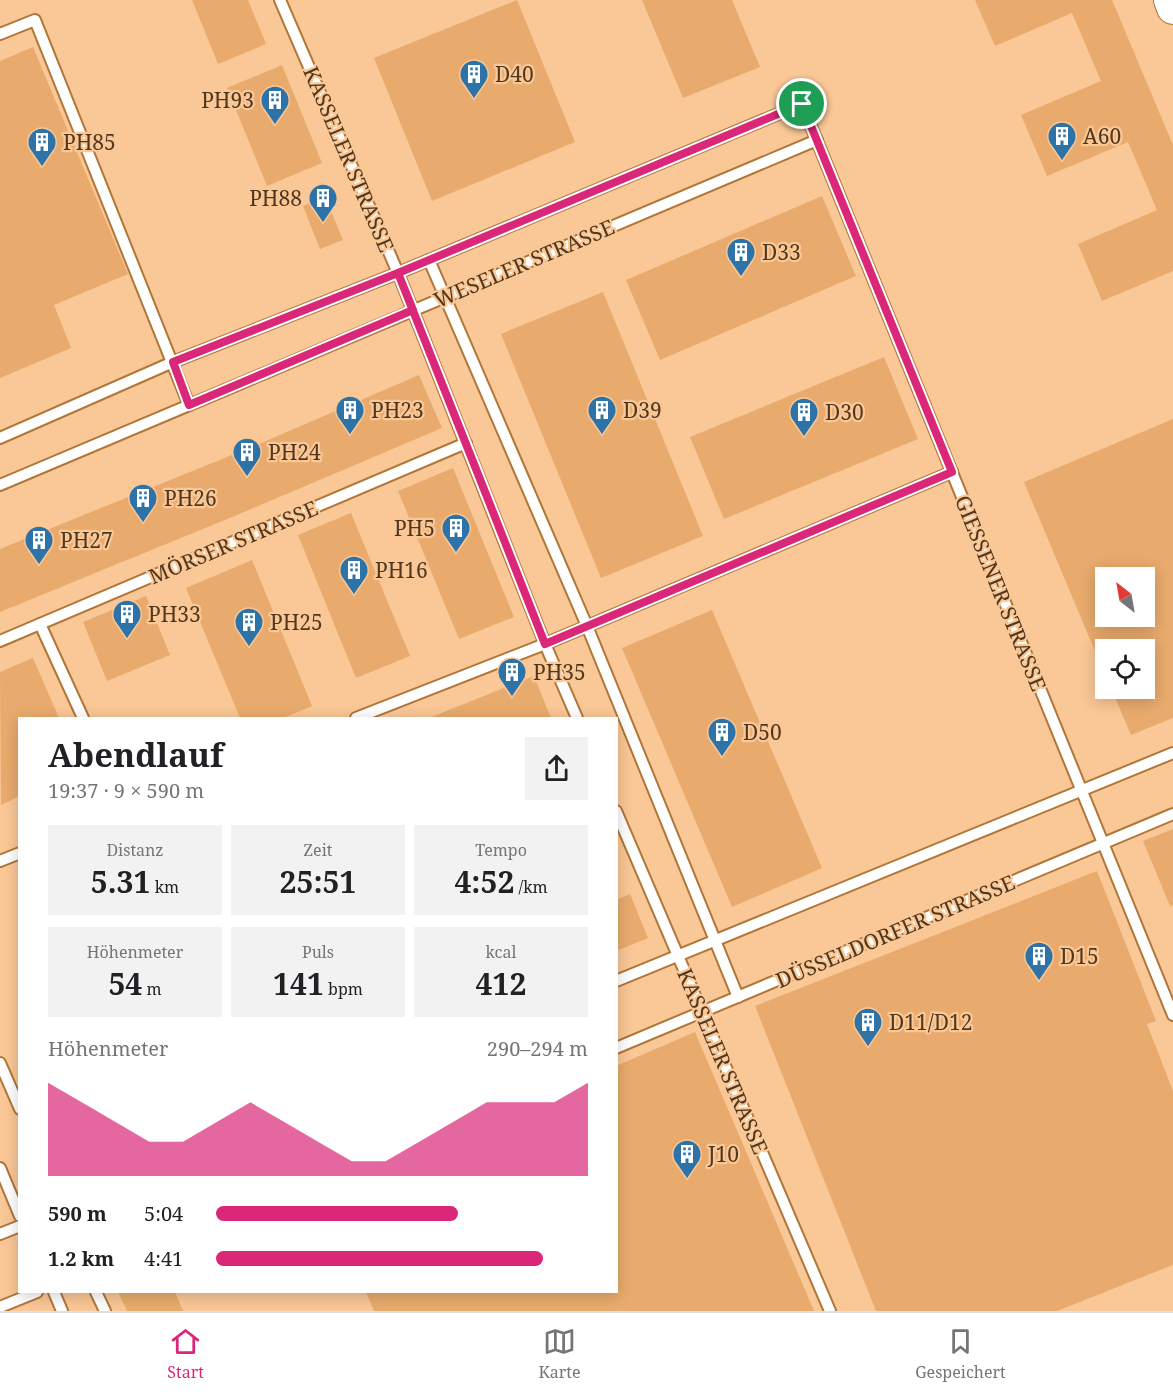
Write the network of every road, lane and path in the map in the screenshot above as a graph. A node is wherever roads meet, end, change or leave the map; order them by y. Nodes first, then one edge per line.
1 (280, 0) edge
2 (1170, 0) edge
3 (1173, 8) edge
4 (0, 34) edge
5 (802, 104) joint
6 (817, 140) junction
7 (429, 260) junction
8 (398, 273) junction
9 (444, 297) junction
10 (413, 310) junction
11 (173, 362) junction
12 (189, 405) junction
13 (0, 438) edge
14 (466, 443) junction
15 (952, 472) junction
16 (0, 485) edge
17 (40, 624) junction
18 (587, 626) junction
19 (0, 641) edge
20 (545, 644) junction
21 (83, 717) edge
22 (359, 717) edge
23 (577, 717) edge
24 (1173, 753) edge
25 (1081, 790) junction
26 (1173, 814) edge
27 (618, 816) edge
28 (1102, 844) junction
29 (18, 854) edge
30 (0, 861) edge
31 (715, 941) junction
32 (678, 956) junction
33 (618, 980) edge
34 (738, 997) junction
35 (703, 1012) junction
36 (1173, 1015) edge
37 (618, 1047) edge
38 (0, 1063) edge
39 (18, 1104) edge
40 (0, 1168) edge
41 (18, 1211) edge
42 (18, 1227) edge
43 (0, 1234) edge
44 (35, 1293) edge
45 (54, 1293) edge
46 (96, 1293) edge
47 (0, 1307) edge
48 (62, 1311) edge
49 (105, 1311) edge
50 (830, 1311) edge

1 - 8 lane, KASSELER STRASSE
2 - 3 main road
4 - 11 lane
5 - 6 lane, GIESSENER STRASSE
5 - 7 lane, WESELER STRASSE
6 - 9 lane, WESELER STRASSE
6 - 15 lane, GIESSENER STRASSE
7 - 8 lane, WESELER STRASSE
7 - 9 lane
8 - 10 lane, KASSELER STRASSE
8 - 11 lane, WESELER STRASSE
9 - 10 lane, WESELER STRASSE
9 - 18 lane
10 - 12 lane, WESELER STRASSE
10 - 14 lane, KASSELER STRASSE
11 - 12 lane
11 - 13 lane, WESELER STRASSE
12 - 16 lane, WESELER STRASSE
14 - 17 lane, MÖRSER STRASSE
14 - 20 lane, KASSELER STRASSE
15 - 18 lane
15 - 25 lane, GIESSENER STRASSE
17 - 19 lane, MÖRSER STRASSE
17 - 21 lane
18 - 20 lane
18 - 31 lane
20 - 22 lane
20 - 23 lane, KASSELER STRASSE
24 - 25 lane
25 - 28 lane, GIESSENER STRASSE
25 - 31 lane
26 - 28 lane, DÜSSELDORFER STRASSE
27 - 32 lane, KASSELER STRASSE
28 - 34 lane, DÜSSELDORFER STRASSE
28 - 36 lane, GIESSENER STRASSE
29 - 30 lane
31 - 32 lane
31 - 34 lane
32 - 33 lane
32 - 35 lane, KASSELER STRASSE
34 - 35 lane, DÜSSELDORFER STRASSE
35 - 37 lane, DÜSSELDORFER STRASSE
35 - 50 lane, KASSELER STRASSE
38 - 39 lane
40 - 41 lane
42 - 43 lane
44 - 47 lane
45 - 48 lane
46 - 49 lane

